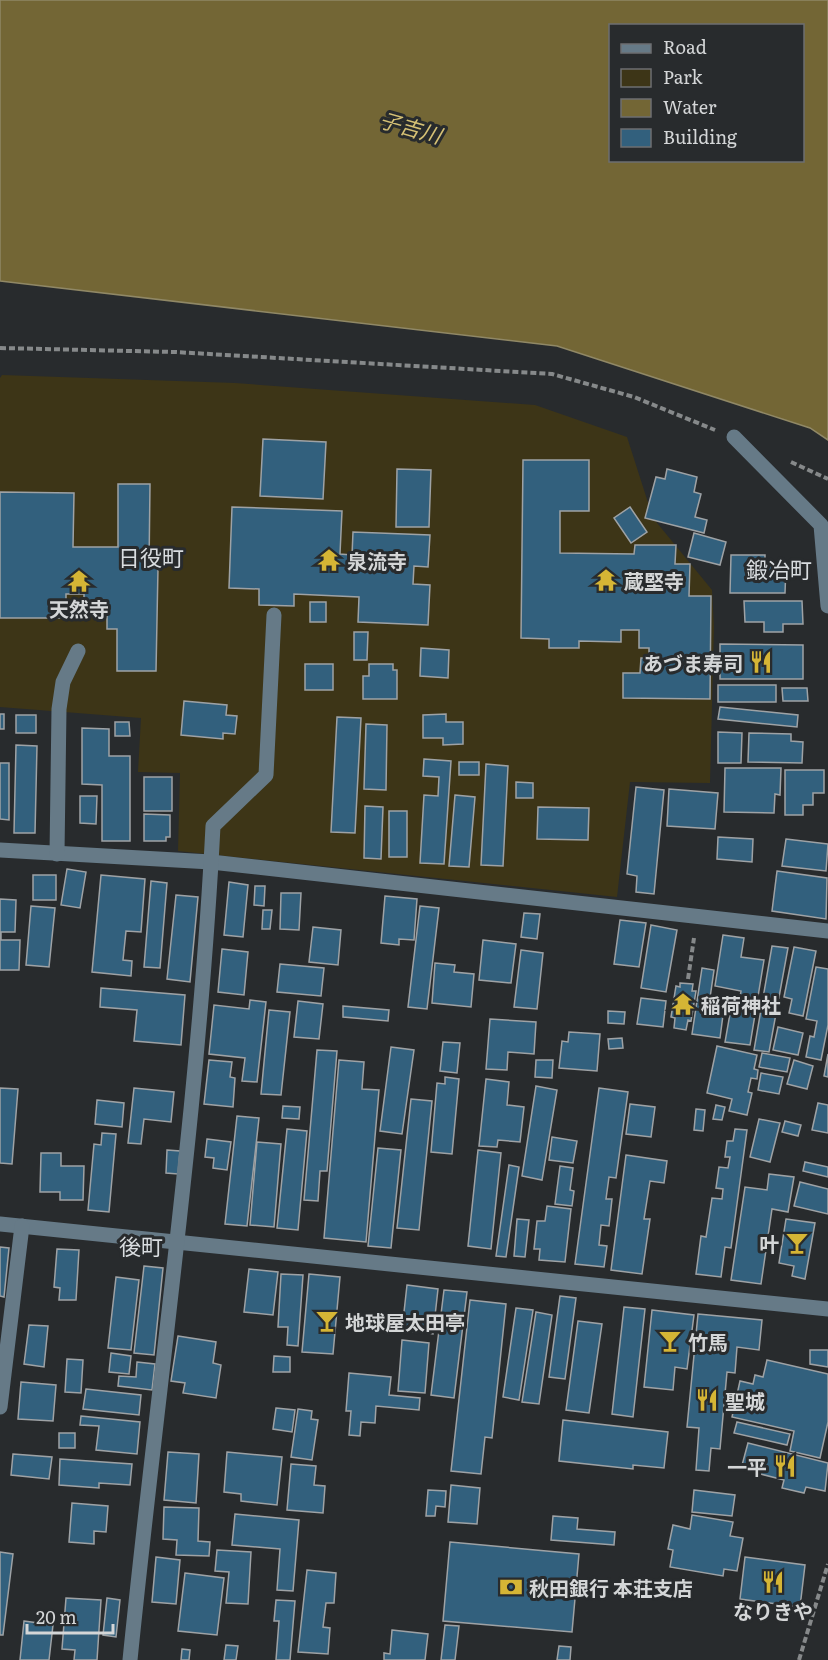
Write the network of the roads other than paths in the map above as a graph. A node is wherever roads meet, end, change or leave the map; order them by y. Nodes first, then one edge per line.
1 (734, 437) road end
2 (828, 606) edge
3 (274, 615) dead end
4 (78, 651) dead end
5 (0, 850) edge
6 (57, 854) junction
7 (212, 862) junction
8 (828, 931) edge
9 (0, 1224) edge
10 (22, 1226) junction
11 (178, 1242) junction
12 (828, 1309) edge
13 (0, 1407) edge
14 (130, 1660) edge

1 - 2 street
3 - 7 street
4 - 6 street
5 - 6 street
6 - 7 street
7 - 8 street
7 - 11 street
9 - 10 street
10 - 11 street
10 - 13 street
11 - 12 street
11 - 14 street

